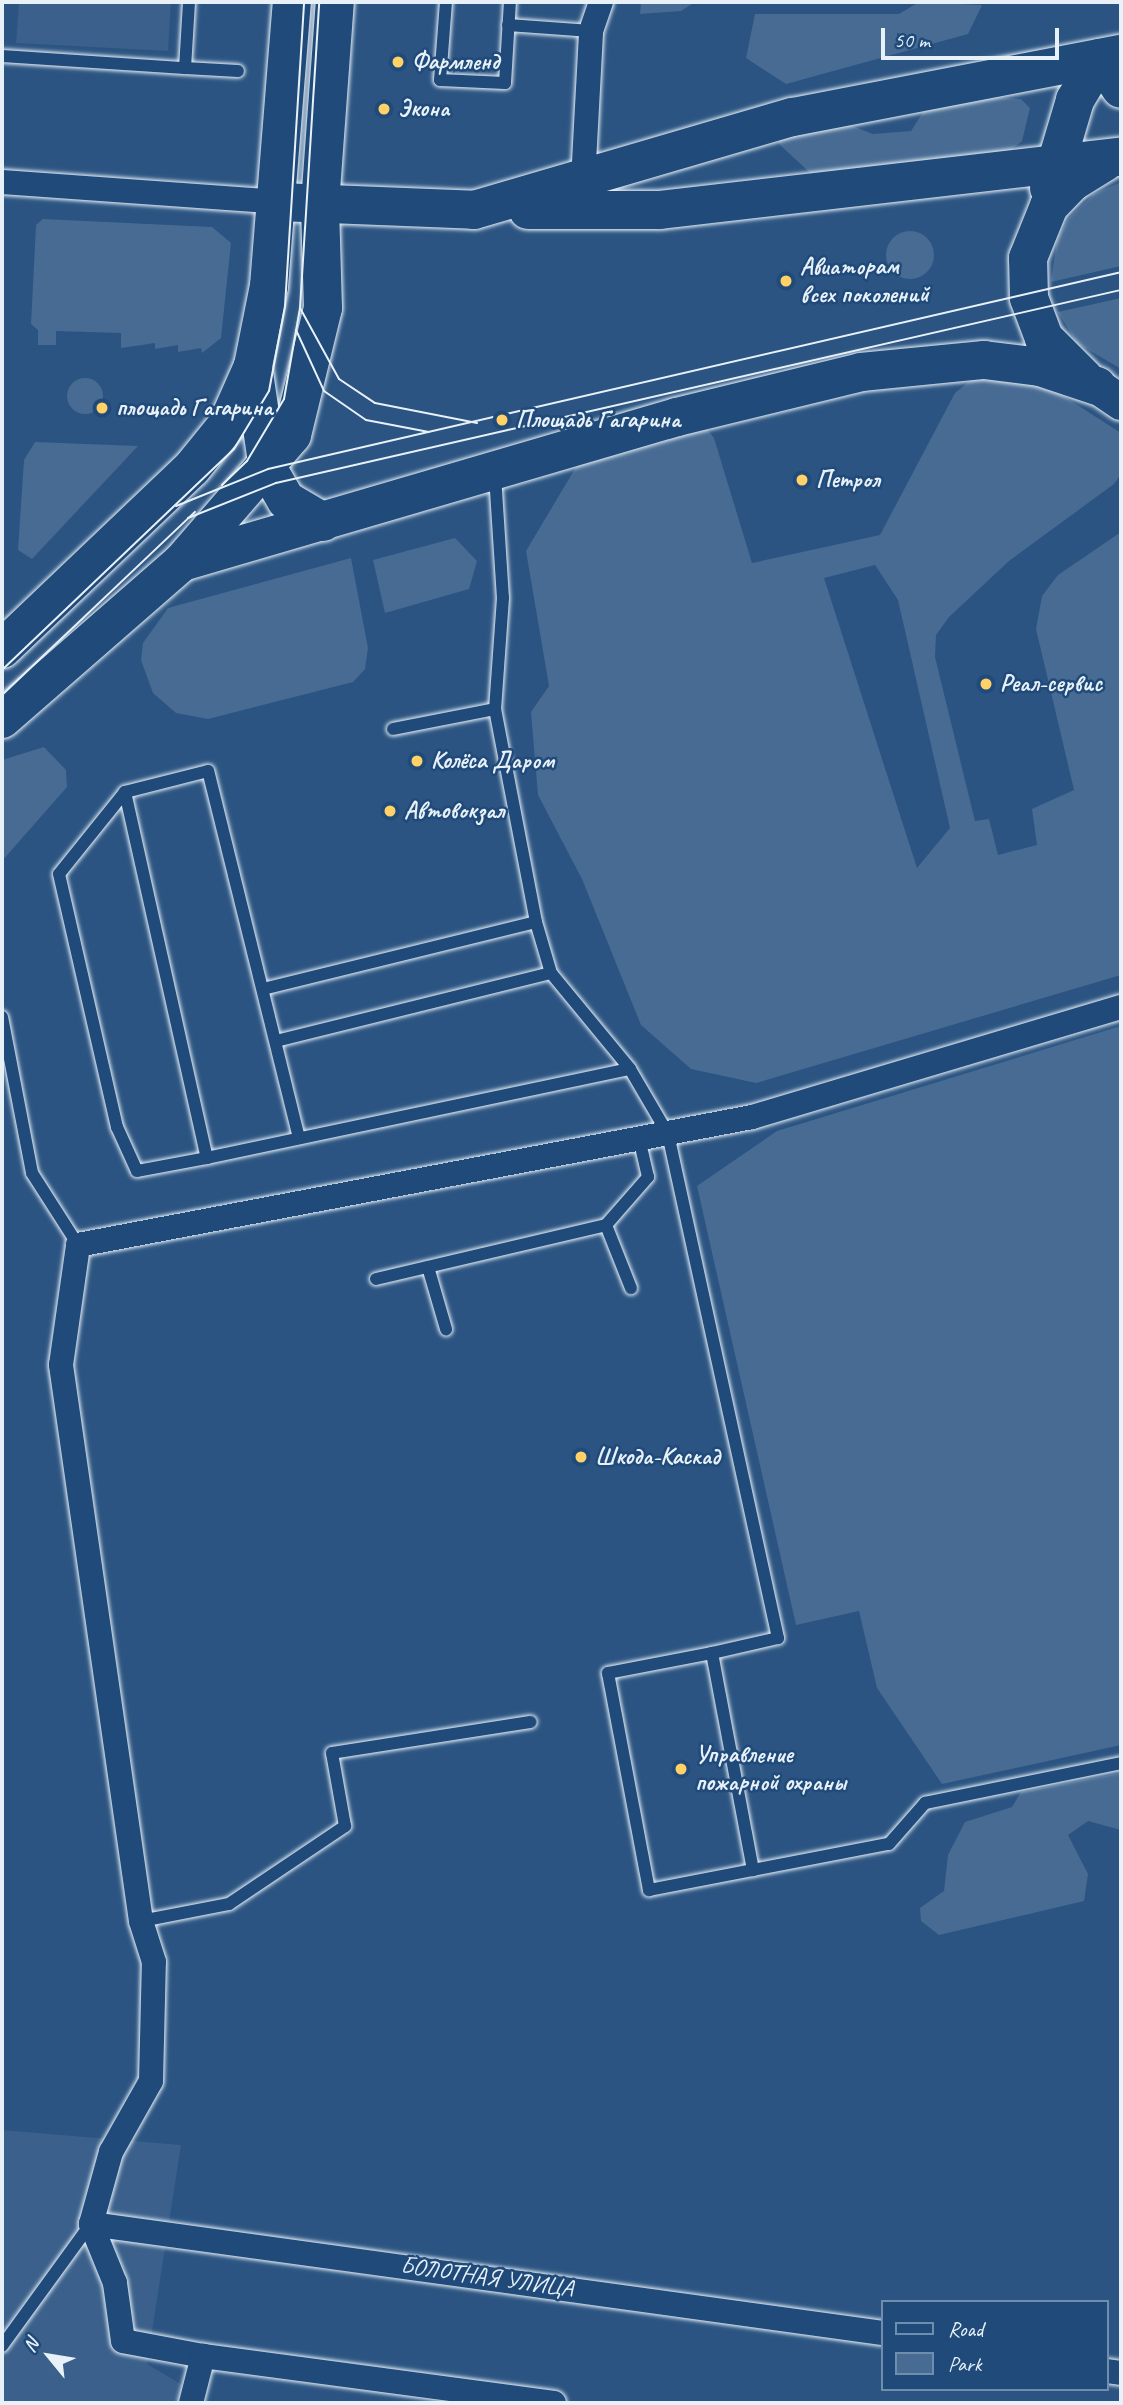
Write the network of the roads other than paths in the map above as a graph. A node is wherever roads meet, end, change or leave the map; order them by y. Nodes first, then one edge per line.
1 (190, 2) edge
2 (292, 2) edge
3 (335, 2) edge
4 (446, 2) edge
5 (510, 2) edge
6 (601, 2) edge
7 (508, 25) junction
8 (591, 31) junction
9 (2, 56) edge
10 (1111, 56) edge
11 (185, 68) junction
12 (238, 71) dead end
13 (1121, 89) edge
14 (1121, 158) edge
15 (1055, 166) junction
16 (583, 181) junction
17 (2, 182) edge
18 (279, 202) junction
19 (320, 204) junction
20 (474, 210) junction
21 (1043, 216) junction
22 (253, 366) junction
23 (1113, 394) edge
24 (268, 469) junction
25 (495, 471) junction
26 (323, 522) junction
27 (182, 562) junction
28 (2, 649) edge
29 (495, 709) junction
30 (2, 719) edge
31 (393, 729) dead end
32 (125, 792) junction
33 (536, 922) junction
34 (551, 973) junction
35 (263, 989) junction
36 (1121, 1007) edge
37 (2, 1017) edge
38 (275, 1041) junction
39 (630, 1069) junction
40 (668, 1134) junction
41 (299, 1138) junction
42 (639, 1139) junction
43 (207, 1158) junction
44 (607, 1225) junction
45 (78, 1245) junction
46 (428, 1267) junction
47 (376, 1279) dead end
48 (631, 1288) dead end
49 (446, 1329) dead end
50 (712, 1653) junction
51 (531, 1722) dead end
52 (1121, 1763) edge
53 (753, 1870) junction
54 (141, 1921) junction
55 (91, 2224) junction
56 (881, 2333) edge
57 (2, 2346) edge
58 (203, 2356) junction
59 (191, 2403) edge
60 (554, 2403) edge

1 - 11 lane
2 - 18 main road
3 - 19 main road
4 - 7 lane
5 - 7 lane
6 - 8 street
7 - 8 lane
8 - 16 street
9 - 11 lane
10 - 13 main road
10 - 15 main road
10 - 16 main road
11 - 12 lane
14 - 15 main road
14 - 21 main road
15 - 20 main road
15 - 21 main road
16 - 20 main road
17 - 18 street
18 - 19 main road
18 - 22 main road
19 - 20 main road
19 - 24 main road
21 - 23 main road
22 - 24 main road
22 - 28 main road
23 - 25 main road
24 - 26 main road
24 - 27 main road
25 - 26 main road
25 - 29 lane
26 - 27 main road
27 - 30 main road
29 - 31 lane
29 - 33 lane
32 - 35 lane
32 - 43 lane
32 - 43 lane
33 - 34 lane
33 - 35 lane
34 - 38 lane
34 - 39 lane
35 - 38 lane
36 - 40 street
37 - 45 lane
38 - 41 lane
39 - 40 lane
39 - 41 lane
40 - 42 street
40 - 50 lane
41 - 43 lane
42 - 44 lane
42 - 45 street
44 - 46 lane
44 - 48 lane
45 - 54 street
46 - 47 lane
46 - 49 lane
50 - 53 lane
50 - 53 lane
51 - 54 lane
52 - 53 lane
54 - 55 street
55 - 56 street, БОЛОТНАЯ УЛИЦА
55 - 57 lane
55 - 58 street
58 - 59 street
58 - 60 street

